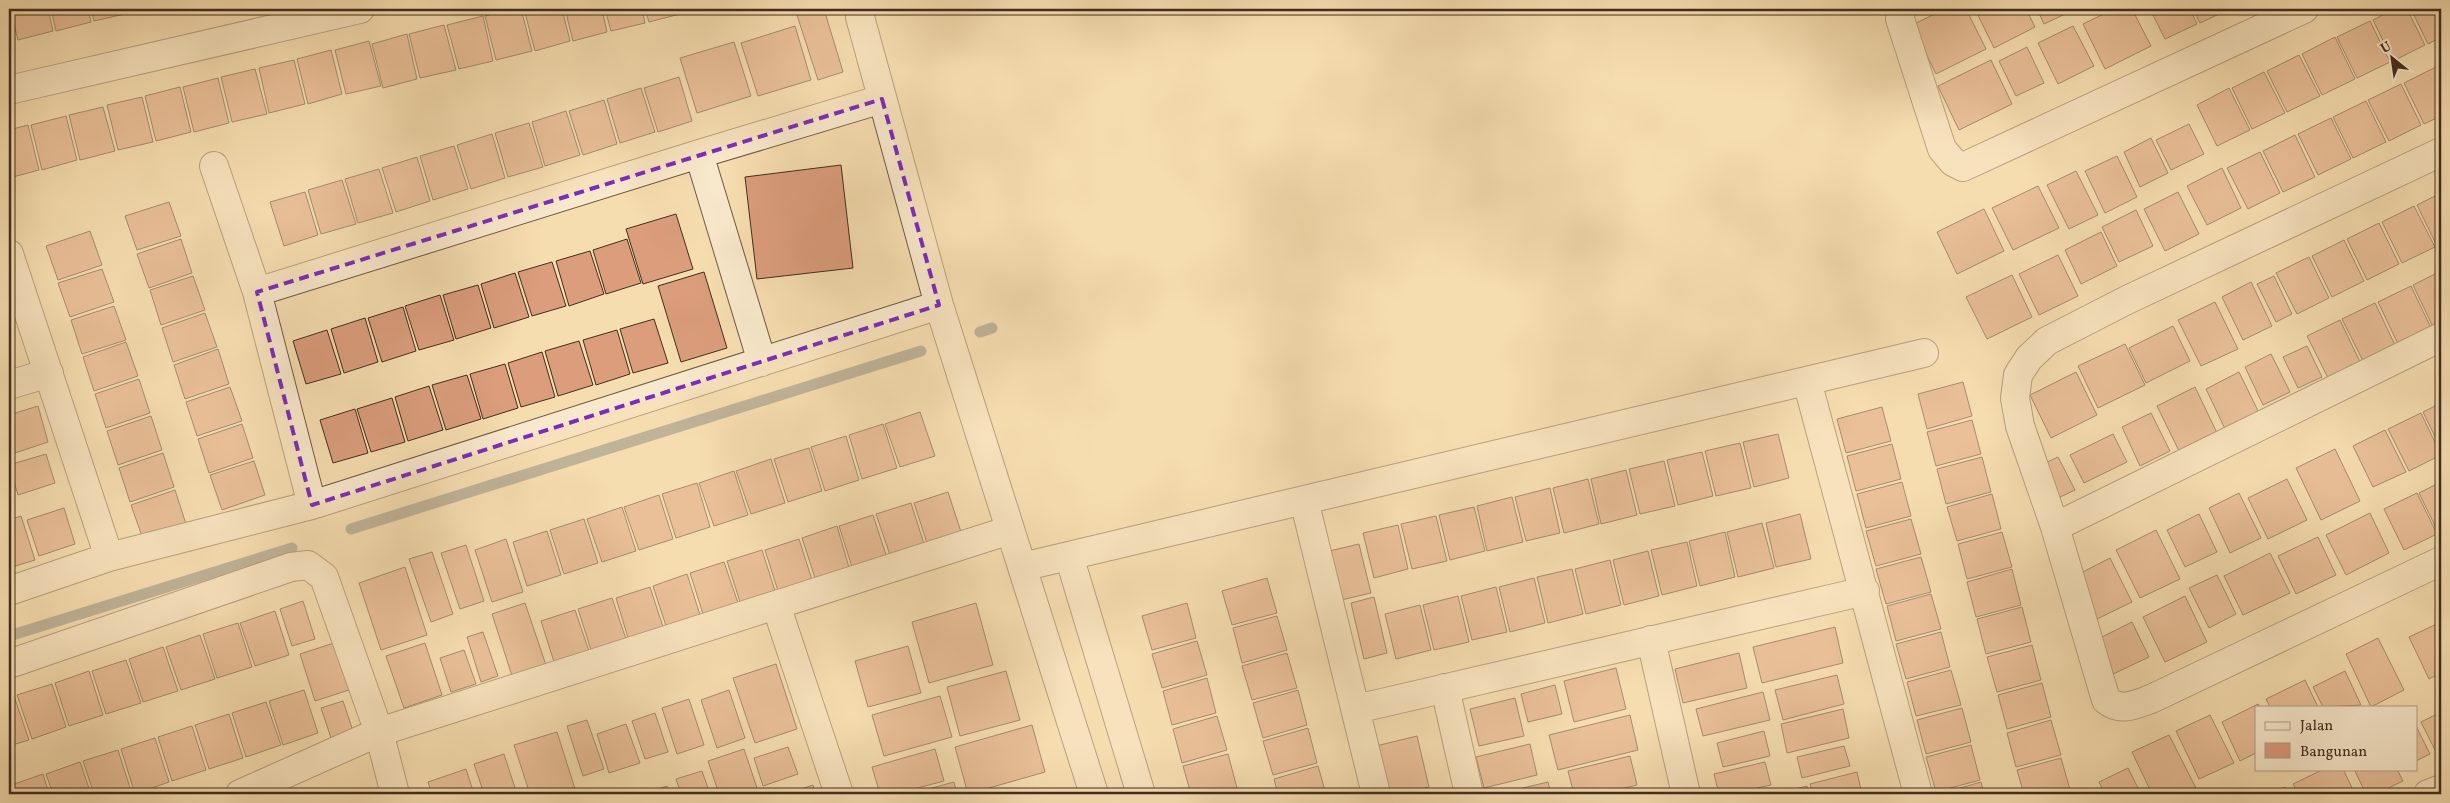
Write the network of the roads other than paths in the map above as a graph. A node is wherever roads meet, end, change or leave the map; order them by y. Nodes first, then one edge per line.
1 (360, 9) edge
2 (1901, 9) edge
3 (2304, 9) edge
4 (296, 16) edge
5 (860, 17) dead end
6 (9, 90) edge
7 (882, 100) junction
8 (2441, 152) edge
9 (699, 154) junction
10 (214, 166) dead end
11 (9, 254) edge
12 (257, 292) junction
13 (939, 305) junction
14 (2441, 337) edge
15 (1924, 353) dead end
16 (762, 362) junction
17 (49, 373) junction
18 (1807, 381) junction
19 (9, 386) edge
20 (1304, 500) junction
21 (312, 505) junction
22 (2055, 527) junction
23 (1010, 530) junction
24 (1069, 556) junction
25 (109, 557) junction
26 (2441, 562) edge
27 (1022, 567) junction
28 (9, 591) edge
29 (1865, 591) junction
30 (776, 606) junction
31 (1651, 640) junction
32 (9, 664) edge
33 (1445, 688) junction
34 (1356, 709) junction
35 (379, 732) junction
36 (2441, 789) edge
37 (240, 794) edge
38 (395, 794) edge
39 (839, 794) edge
40 (1094, 794) edge
41 (1141, 794) edge
42 (1376, 794) edge
43 (1469, 794) edge
44 (1686, 794) edge
45 (1918, 794) edge
46 (2428, 794) edge

1 - 4 street
2 - 3 street
4 - 6 street
5 - 7 street
7 - 9 street
7 - 13 street
8 - 22 street
9 - 12 street
9 - 16 street
10 - 12 street
11 - 17 street
12 - 21 street
13 - 16 street
13 - 23 street
14 - 22 street
15 - 18 street
16 - 21 street
17 - 19 street
17 - 25 street
18 - 20 street
18 - 29 street
20 - 24 street
20 - 34 street
21 - 25 street
22 - 26 street
23 - 27 street
23 - 30 street
24 - 27 street
24 - 41 street
25 - 28 street
27 - 40 street
29 - 31 street
29 - 45 street
30 - 35 street
30 - 39 street
31 - 33 street
31 - 44 street
32 - 35 street
33 - 34 street
33 - 43 street
34 - 42 street
35 - 37 street
35 - 38 street
36 - 46 street

